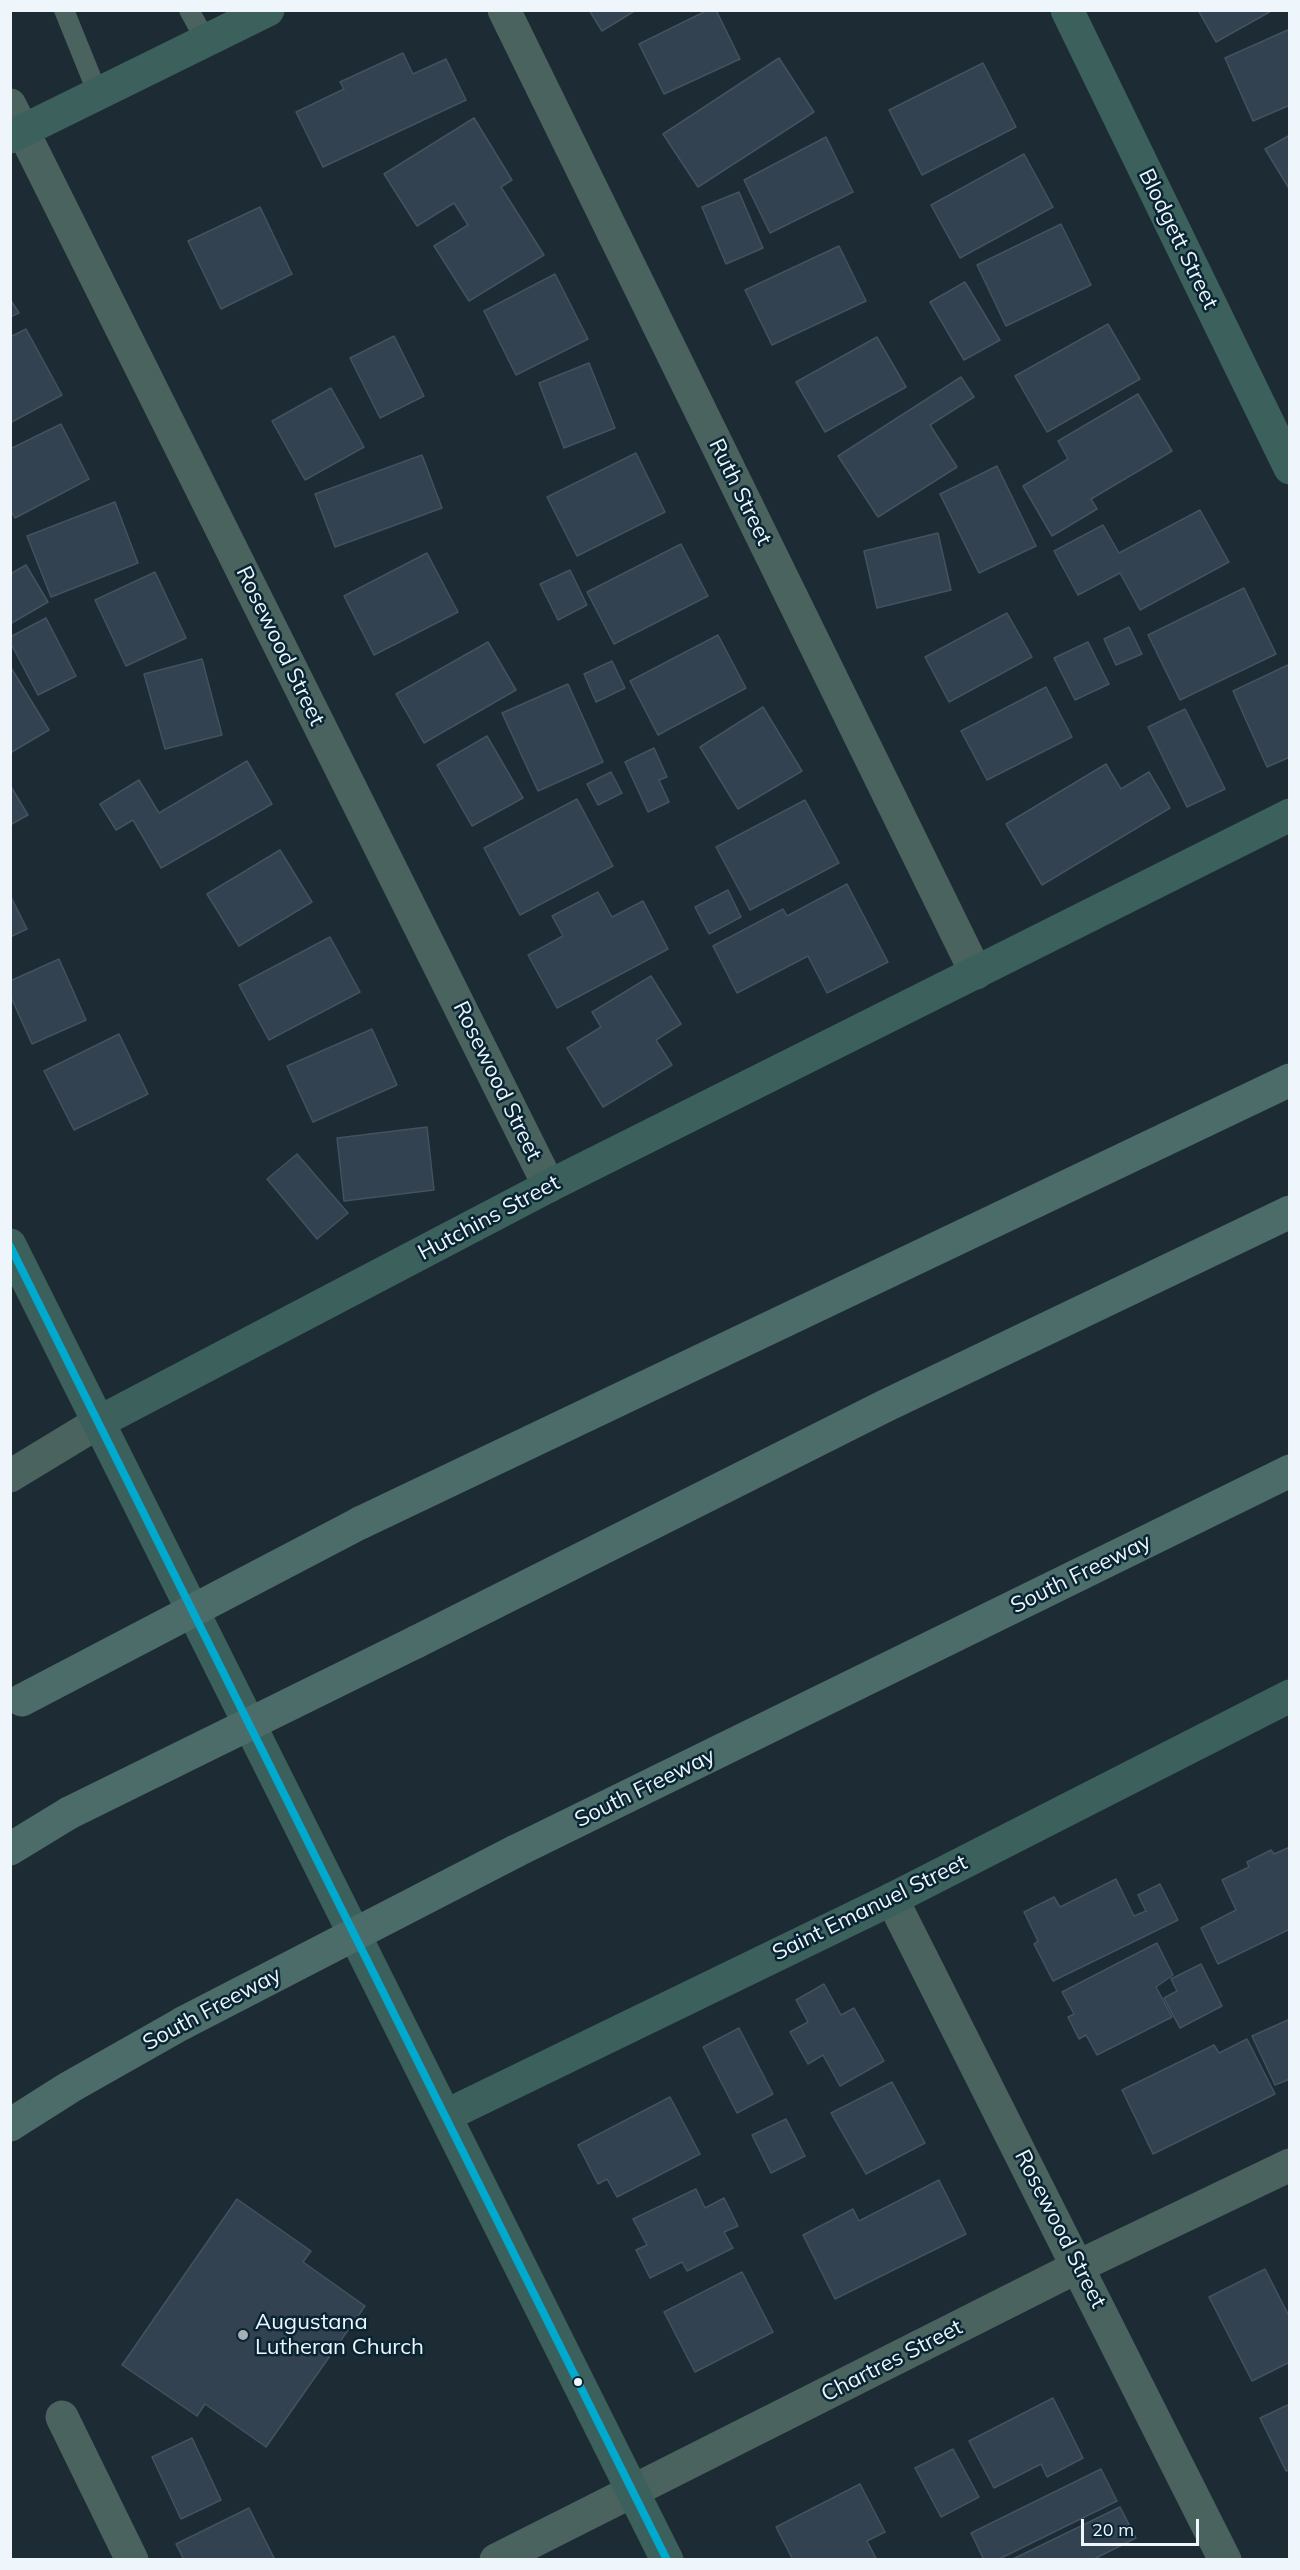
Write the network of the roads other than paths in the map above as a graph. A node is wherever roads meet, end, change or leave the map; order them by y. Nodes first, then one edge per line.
1 (64, 10) edge
2 (189, 10) edge
3 (268, 10) edge
4 (504, 10) edge
5 (1067, 10) edge
6 (206, 41) junction
7 (98, 94) junction
8 (15, 124) edge
9 (1290, 468) edge
10 (1290, 815) edge
11 (976, 973) junction
12 (1290, 1080) edge
13 (549, 1186) junction
14 (1290, 1212) edge
15 (10, 1245) edge
16 (99, 1422) junction
17 (1290, 1472) edge
18 (10, 1476) edge
19 (1290, 1696) edge
20 (16, 1702) edge
21 (10, 1849) edge
22 (892, 1899) junction
23 (447, 2115) junction
24 (10, 2125) edge
25 (1290, 2165) edge
26 (1079, 2266) junction
27 (62, 2418) dead end
28 (633, 2491) junction
29 (132, 2559) edge
30 (496, 2559) edge
31 (667, 2559) edge
32 (1225, 2559) edge

1 - 7 lane
2 - 6 lane
3 - 6 main road
4 - 11 street, Ruth Street
5 - 9 main road, Blodgett Street
6 - 7 main road
7 - 8 main road
8 - 13 street, Rosewood Street
10 - 11 main road, Hutchins Street
11 - 13 main road, Hutchins Street
12 - 20 highway, bridge
13 - 16 main road, Hutchins Street
14 - 21 highway, bridge
15 - 16 main road
16 - 18 street, Hutchins Street
16 - 23 main road
17 - 24 highway, South Freeway, bridge
19 - 22 main road, Saint Emanuel Street
22 - 23 main road, Saint Emanuel Street
22 - 26 street, Rosewood Street
23 - 28 main road
25 - 26 street, Chartres Street
26 - 28 street, Chartres Street
26 - 32 street, Rosewood Street
27 - 29 street
28 - 30 street, Chartres Street
28 - 31 main road

